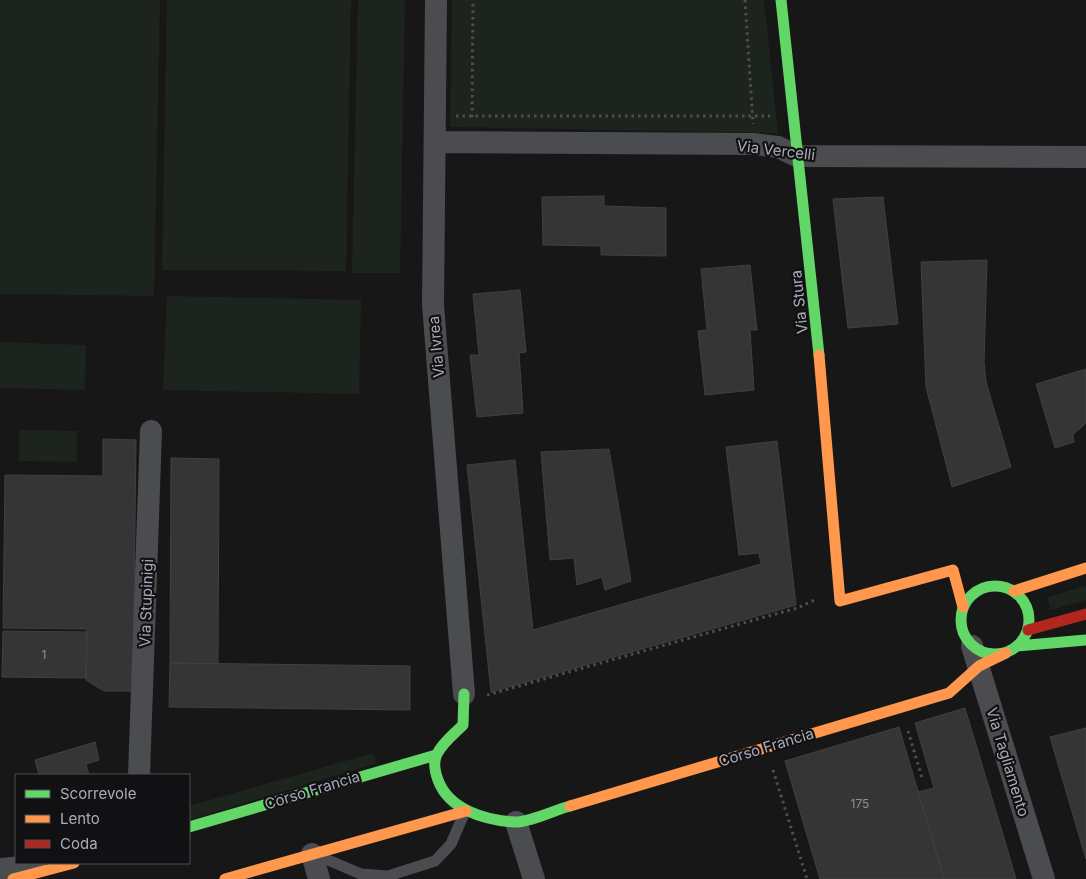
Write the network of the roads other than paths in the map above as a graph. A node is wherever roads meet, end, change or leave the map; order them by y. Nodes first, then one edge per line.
1 (436, 0) edge
2 (781, 0) edge
3 (435, 142) junction
4 (797, 156) junction
5 (1086, 157) edge
6 (151, 431) dead end
7 (1086, 568) edge
8 (1014, 591) junction
9 (963, 606) junction
10 (1086, 614) edge
11 (1028, 630) junction
12 (1086, 640) edge
13 (1017, 646) junction
14 (1006, 653) junction
15 (975, 656) junction
16 (464, 694) joint
17 (436, 754) junction
18 (139, 774) edge
19 (466, 812) junction
20 (516, 822) junction
21 (190, 827) edge
22 (312, 854) junction
23 (58, 864) edge
24 (68, 864) edge
25 (0, 868) edge
26 (13, 879) edge
27 (225, 879) edge
28 (319, 879) edge
29 (534, 879) edge
30 (1044, 879) edge

1 - 3 street, Via Ivrea
2 - 4 main road, Via Stura
3 - 4 street, Via Vercelli
3 - 16 street, Via Ivrea
4 - 5 street, Via Vercelli
4 - 9 main road, Via Stura
6 - 18 street, Via Stupinigi
7 - 8 main road
8 - 9 main road
8 - 11 main road
9 - 15 main road
10 - 11 main road
11 - 13 main road
12 - 13 main road
13 - 14 main road
14 - 15 main road, Corso Francia
14 - 15 main road
15 - 20 main road, Corso Francia
15 - 30 street, Via Tagliamento
16 - 17 main road
17 - 19 main road
17 - 21 main road, Corso Francia
19 - 20 main road
19 - 22 main road
19 - 22 lane
20 - 29 street
22 - 27 main road
22 - 28 street
23 - 25 street
24 - 26 main road

